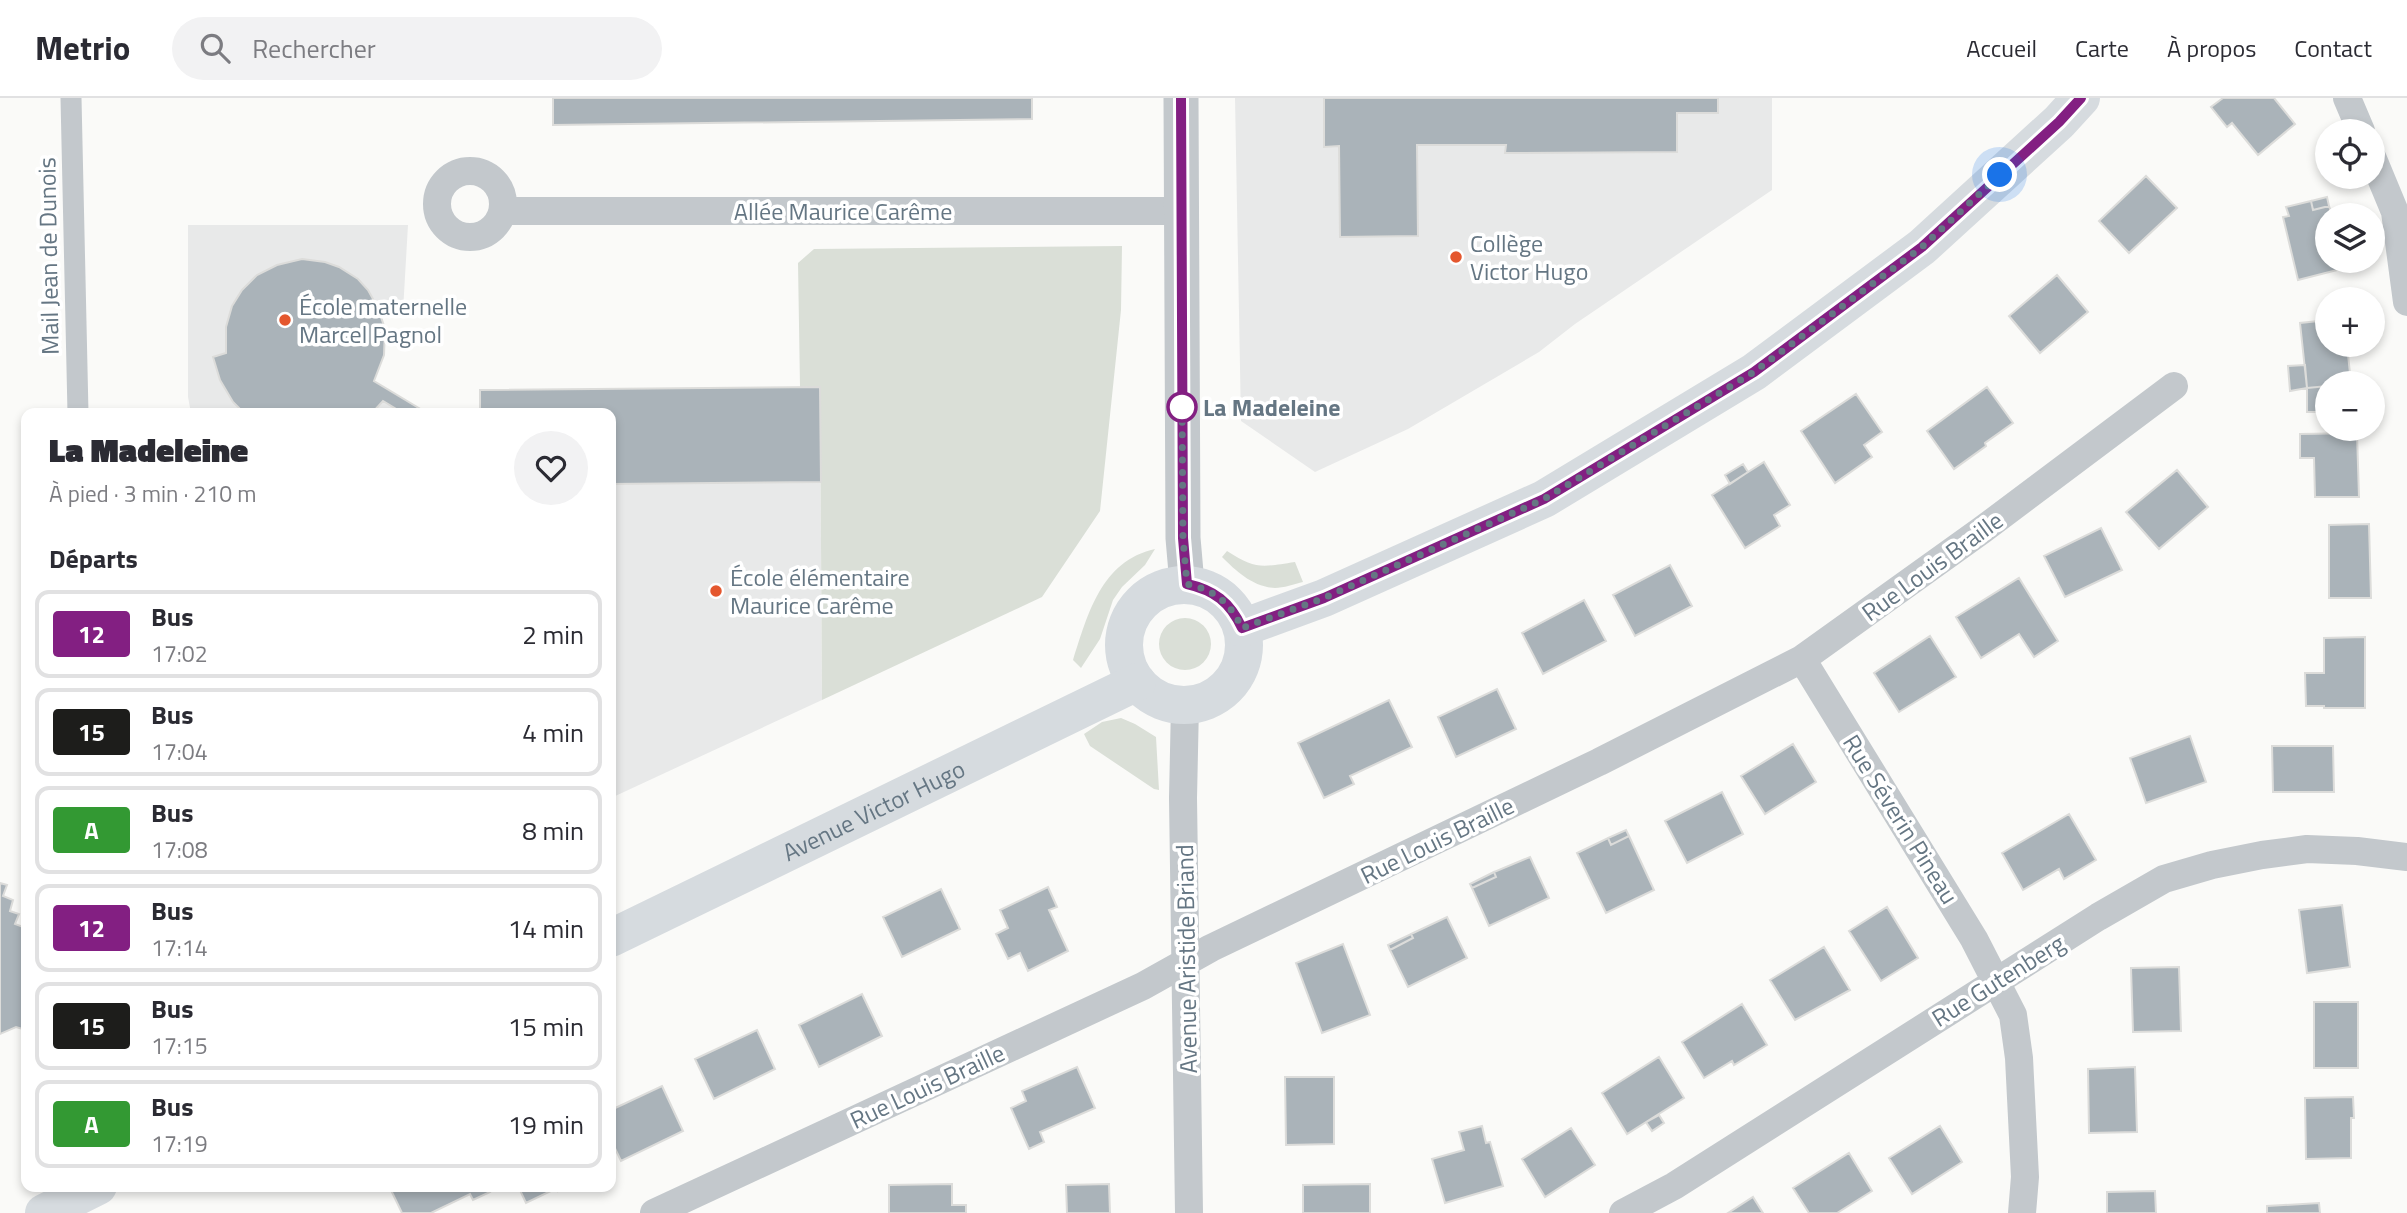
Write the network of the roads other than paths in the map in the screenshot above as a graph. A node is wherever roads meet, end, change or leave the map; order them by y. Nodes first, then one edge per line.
1 (71, 98) edge
2 (1181, 98) edge
3 (2081, 98) edge
4 (2347, 98) edge
5 (2356, 119) edge
6 (2385, 188) edge
7 (503, 211) dead end
8 (1182, 211) junction
9 (2407, 302) edge
10 (2174, 386) dead end
11 (78, 408) edge
12 (1187, 584) junction
13 (1242, 628) junction
14 (1802, 659) junction
15 (1137, 682) junction
16 (1185, 705) junction
17 (2407, 856) edge
18 (616, 936) edge
19 (1187, 961) junction
20 (1995, 982) junction
21 (86, 1192) edge
22 (44, 1213) edge
23 (654, 1213) edge
24 (1189, 1213) edge
25 (1623, 1213) edge
26 (2022, 1213) edge

1 - 11 street, Mail Jean de Dunois
2 - 8 street
3 - 13 main road
4 - 5 street
6 - 9 street
7 - 8 street, Allée Maurice Carême
8 - 12 street
10 - 14 street, Rue Louis Braille
12 - 13 main road
12 - 15 main road
13 - 16 main road
14 - 19 street, Rue Louis Braille
14 - 20 street, Rue Séverin Pineau
15 - 16 main road
15 - 18 main road, Avenue Victor Hugo
16 - 19 street, Avenue Aristide Briand
17 - 20 street, Rue Gutenberg
19 - 23 street, Rue Louis Braille
19 - 24 street, Avenue Aristide Briand
20 - 25 street, Rue Gutenberg
20 - 26 street, Rue Séverin Pineau
21 - 22 main road

